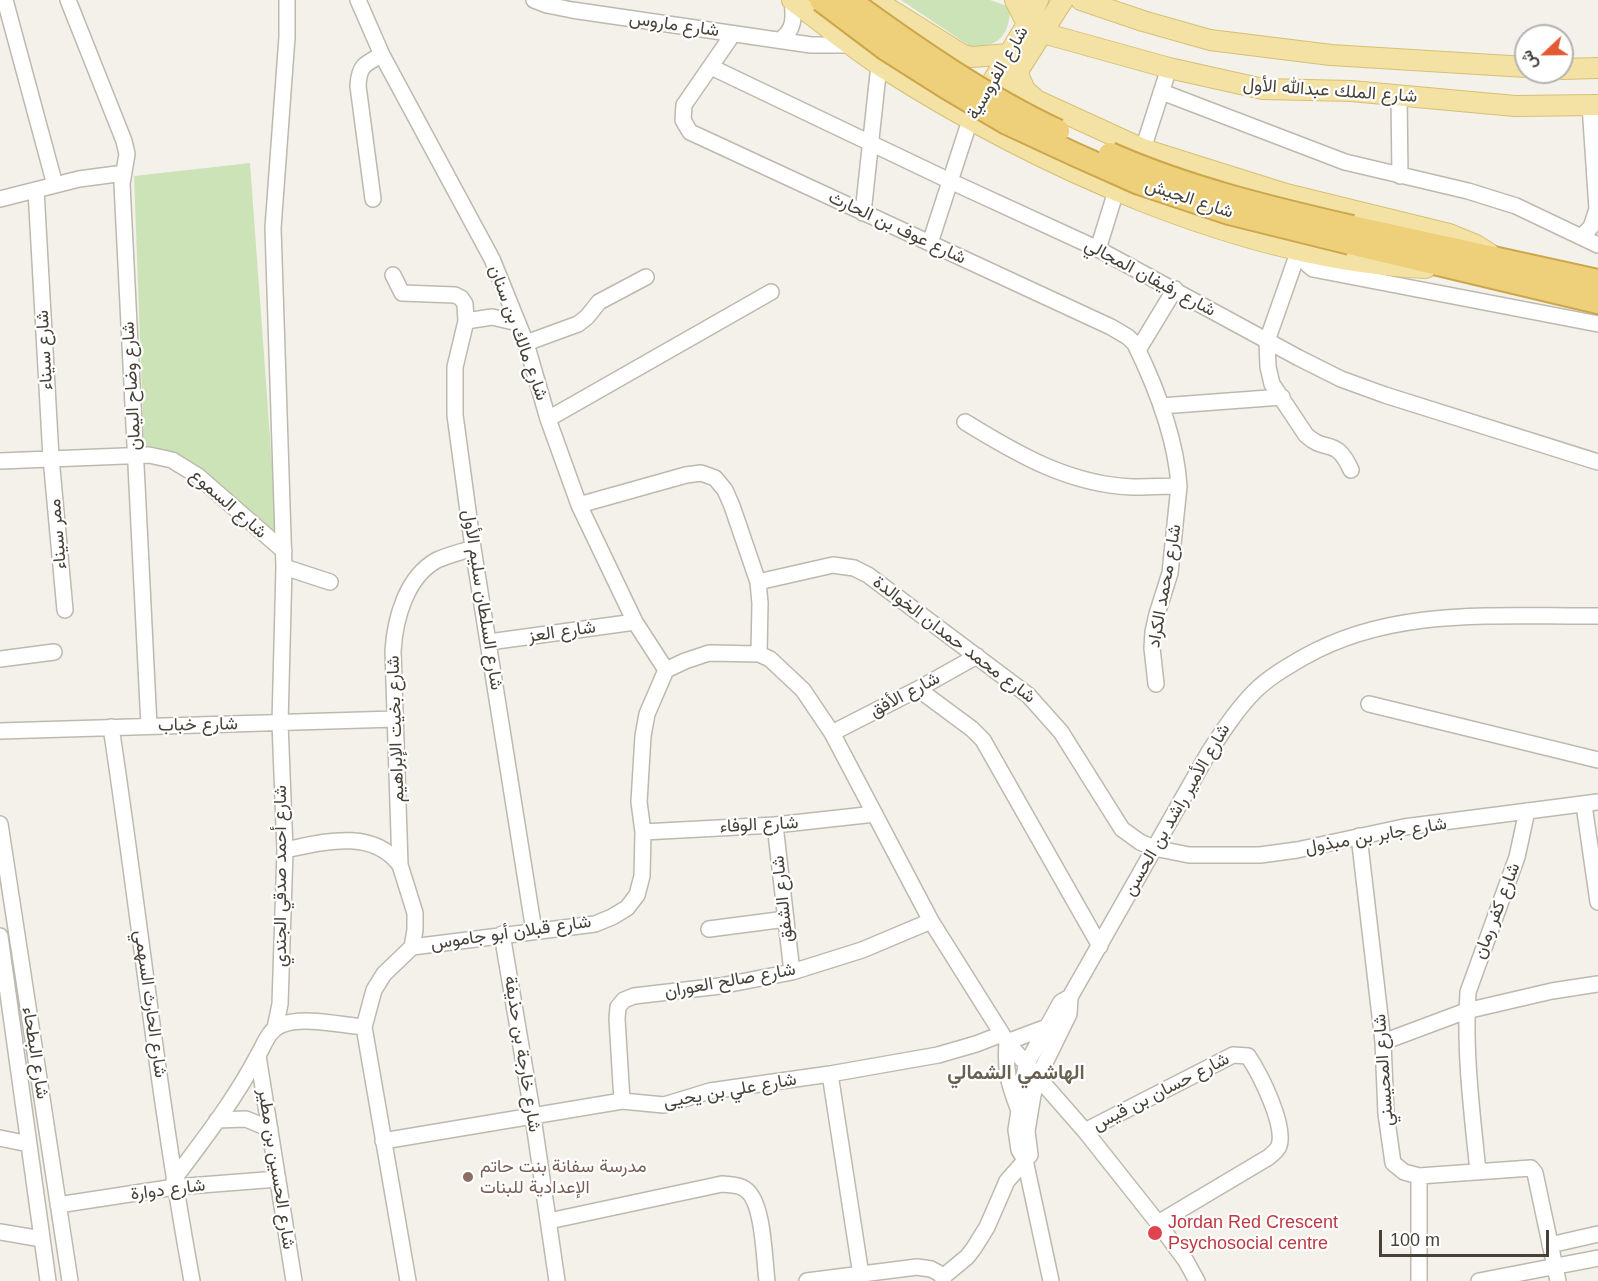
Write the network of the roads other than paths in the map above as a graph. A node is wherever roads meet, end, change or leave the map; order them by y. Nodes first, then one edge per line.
1 (5, 0) edge
2 (68, 0) edge
3 (287, 0) edge
4 (358, 0) edge
5 (534, 0) edge
6 (792, 0) edge
7 (821, 0) edge
8 (849, 0) edge
9 (875, 0) edge
10 (1016, 0) edge
11 (1038, 0) edge
12 (1063, 0) edge
13 (1081, 0) edge
14 (1121, 0) edge
15 (1143, 21) junction
16 (1035, 29) junction
17 (733, 34) junction
18 (780, 40) junction
19 (851, 45) junction
20 (1008, 54) junction
21 (382, 55) junction
22 (879, 65) junction
23 (1514, 66) edge
24 (711, 67) junction
25 (1169, 68) junction
26 (1598, 68) edge
27 (1574, 69) edge
28 (1017, 72) junction
29 (1162, 92) junction
30 (1399, 96) junction
31 (1594, 105) edge
32 (976, 123) junction
33 (870, 143) junction
34 (1143, 149) junction
35 (124, 173) junction
36 (1400, 176) junction
37 (950, 181) junction
38 (55, 185) junction
39 (36, 190) junction
40 (1116, 191) junction
41 (0, 199) edge
42 (372, 199) dead end
43 (863, 213) junction
44 (1581, 237) junction
45 (930, 243) junction
46 (1598, 245) edge
47 (1098, 249) junction
48 (1302, 250) junction
49 (1354, 252) junction
50 (1495, 257) junction
51 (393, 274) dead end
52 (646, 277) dead end
53 (1598, 281) edge
54 (1175, 290) junction
55 (771, 292) dead end
56 (1598, 302) edge
57 (466, 321) junction
58 (518, 322) junction
59 (1598, 324) edge
60 (1267, 341) junction
61 (525, 343) junction
62 (1138, 350) junction
63 (1282, 397) junction
64 (1161, 406) junction
65 (548, 419) junction
66 (965, 422) dead end
67 (135, 454) junction
68 (51, 458) junction
69 (0, 461) edge
70 (1598, 462) edge
71 (1351, 470) dead end
72 (1179, 486) junction
73 (579, 505) junction
74 (473, 548) junction
75 (284, 551) junction
76 (284, 567) junction
77 (330, 582) dead end
78 (758, 582) junction
79 (64, 610) dead end
80 (1598, 616) edge
81 (635, 622) junction
82 (489, 642) junction
83 (54, 652) dead end
84 (759, 654) junction
85 (977, 656) junction
86 (0, 659) edge
87 (666, 670) junction
88 (1156, 684) dead end
89 (918, 689) junction
90 (1369, 704) dead end
91 (395, 718) junction
92 (280, 723) junction
93 (149, 726) junction
94 (111, 727) junction
95 (0, 731) edge
96 (832, 733) junction
97 (1598, 760) edge
98 (1591, 804) edge
99 (1527, 811) junction
100 (875, 814) junction
101 (0, 824) edge
102 (775, 825) junction
103 (643, 832) junction
104 (1359, 836) junction
105 (1154, 848) junction
106 (285, 849) junction
107 (400, 865) junction
108 (1598, 902) edge
109 (786, 919) junction
110 (932, 921) junction
111 (709, 929) dead end
112 (534, 931) junction
113 (502, 934) junction
114 (0, 936) edge
115 (1100, 946) junction
116 (412, 947) junction
117 (2, 958) edge
118 (792, 972) junction
119 (1598, 984) edge
120 (1070, 997) junction
121 (1466, 1011) junction
122 (1047, 1026) junction
123 (364, 1027) junction
124 (275, 1028) junction
125 (7, 1038) edge
126 (1004, 1038) junction
127 (1383, 1042) junction
128 (258, 1056) junction
129 (1026, 1065) junction
130 (830, 1074) junction
131 (1038, 1077) junction
132 (622, 1101) junction
133 (1019, 1110) junction
134 (533, 1117) junction
135 (217, 1120) junction
136 (270, 1129) junction
137 (1085, 1131) junction
138 (0, 1138) edge
139 (383, 1141) junction
140 (28, 1144) junction
141 (1025, 1161) junction
142 (1478, 1171) junction
143 (1419, 1176) junction
144 (278, 1179) junction
145 (174, 1183) junction
146 (58, 1205) junction
147 (549, 1221) junction
148 (1158, 1223) junction
149 (0, 1232) edge
150 (1598, 1234) edge
151 (42, 1239) junction
152 (1550, 1245) junction
153 (1598, 1258) edge
154 (1556, 1274) edge
155 (861, 1275) junction
156 (944, 1279) edge
157 (48, 1281) edge
158 (70, 1281) edge
159 (192, 1281) edge
160 (294, 1281) edge
161 (408, 1281) edge
162 (557, 1281) edge
163 (767, 1281) edge
164 (807, 1281) edge
165 (1052, 1281) edge
166 (1197, 1281) edge
167 (1419, 1281) edge
168 (1479, 1281) edge

1 - 38 street
2 - 35 street, شارع وضاح اليمان
3 - 75 street
4 - 21 street, شارع مالك بن سنان
5 - 17 street, شارع ماروس
6 - 18 street
6 - 19 main road
7 - 49 highway, شارع الجيش, bridge
8 - 49 highway, شارع الجيش, bridge
9 - 20 main road
10 - 16 main road
11 - 16 main road, شارع الفروسية
12 - 16 main road, شارع الفروسية
13 - 15 main road, شارع الملك عبدالله الأول
14 - 15 main road
15 - 23 main road, شارع الملك عبدالله الأول
16 - 20 main road, شارع الفروسية
16 - 25 main road, شارع الملك عبدالله الأول
16 - 28 main road, شارع الفروسية
17 - 18 street, شارع ماروس
17 - 24 street, شارع عوف بن الحارث
18 - 19 street, شارع ماروس
19 - 22 main road
20 - 32 main road, شارع الفروسية
21 - 42 street
21 - 58 street, شارع مالك بن سنان
22 - 32 main road
22 - 33 street
24 - 33 street, شارع رفيفان المجالي
24 - 43 street, شارع عوف بن الحارث
25 - 29 street
25 - 30 main road, شارع الملك عبدالله الأول
26 - 27 main road
28 - 32 main road, شارع الفروسية
28 - 34 main road
29 - 34 street
29 - 36 street
30 - 31 main road, شارع الملك عبدالله الأول
30 - 36 street
31 - 44 street
32 - 37 street, شارع الفروسية
32 - 40 main road
33 - 37 street, شارع رفيفان المجالي
33 - 43 street
34 - 50 main road
35 - 38 street
35 - 67 street, شارع وضاح اليمان
36 - 44 street
37 - 45 street, شارع الفروسية
37 - 47 street, شارع رفيفان المجالي
38 - 39 street
39 - 41 street
39 - 68 street, شارع سيناء
40 - 47 street
40 - 48 main road
43 - 45 street, شارع عوف بن الحارث
44 - 46 street
45 - 62 street, شارع عوف بن الحارث
47 - 54 street, شارع رفيفان المجالي
48 - 49 main road
48 - 60 street
49 - 50 highway, شارع الجيش
49 - 56 highway, شارع الجيش
49 - 59 street
50 - 53 highway, شارع الجيش
51 - 57 street
52 - 61 street
54 - 60 street, شارع رفيفان المجالي
54 - 62 street
55 - 65 street
57 - 58 street
57 - 74 street, شارع السلطان سليم الأول
58 - 61 street, شارع مالك بن سنان
60 - 63 street
60 - 70 street, شارع رفيفان المجالي
61 - 65 street, شارع مالك بن سنان
62 - 64 street, شارع محمد الكراد
63 - 64 street
63 - 71 street
64 - 72 street, شارع محمد الكراد
65 - 73 street, شارع مالك بن سنان
66 - 72 street
67 - 68 street, شارع السموع
67 - 75 street, شارع السموع
67 - 93 street, شارع وضاح اليمان
68 - 69 street
68 - 79 street, ممر سيناء
72 - 88 street, شارع محمد الكراد
73 - 78 street
73 - 81 street, شارع مالك بن سنان
74 - 82 street, شارع السلطان سليم الأول
74 - 91 street, شارع بخيت الإبراهيم
75 - 76 street
76 - 77 street
76 - 92 street
78 - 84 street
78 - 85 street, شارع محمد حمدان الخوالدة
80 - 105 street, شارع الأمير راشد بن الحسن
81 - 82 street, شارع العز
81 - 87 street, شارع مالك بن سنان
82 - 112 street, شارع السلطان سليم الأول
83 - 86 street
84 - 87 street
84 - 96 street
85 - 89 street, شارع الأفق
85 - 105 street, شارع محمد حمدان الخوالدة
87 - 103 street, شارع قبلان أبو جاموس
89 - 96 street, شارع الأفق
89 - 115 street
90 - 97 street
91 - 92 street, شارع خباب
91 - 107 street, شارع بخيت الإبراهيم
92 - 93 street, شارع خباب
92 - 106 street, شارع أحمد صدقي الجندي
93 - 94 street, شارع خباب
94 - 95 street, شارع خباب
94 - 145 street, شارع الحارث السهمي
96 - 100 street
98 - 99 street, شارع جابر بن مبذول
98 - 108 street
99 - 104 street, شارع جابر بن مبذول
99 - 121 street, شارع كفر رمان
100 - 102 street, شارع الوفاء
100 - 110 street
101 - 146 street, شارع البطحاء
102 - 103 street, شارع الوفاء
102 - 109 street, شارع الشفق
103 - 112 street, شارع قبلان أبو جاموس
104 - 105 street, شارع جابر بن مبذول
104 - 127 street, شارع المحيسني
105 - 115 street, شارع الأمير راشد بن الحسن
106 - 107 street
106 - 124 street, شارع أحمد صدقي الجندي
107 - 116 street, شارع بخيت الإبراهيم
109 - 111 street
109 - 118 street, شارع الشفق
110 - 118 street, شارع صالح العوران
110 - 126 street
112 - 113 street, شارع قبلان أبو جاموس
113 - 116 street, شارع قبلان أبو جاموس
113 - 134 street, شارع خارجة بن حذيفة
114 - 117 street, شارع البطحاء
115 - 120 street, شارع الأمير راشد بن الحسن
116 - 123 street, شارع قبلان أبو جاموس
117 - 125 street, شارع البطحاء
118 - 132 street, شارع صالح العوران
119 - 121 street
120 - 122 street, شارع الأمير راشد بن الحسن
120 - 131 street, شارع الأمير راشد بن الحسن
121 - 127 street
121 - 142 street, شارع كفر رمان
122 - 126 street, شارع علي بن يحيى
122 - 129 street, شارع الأمير راشد بن الحسن
123 - 124 street
123 - 139 street, شارع قبلان أبو جاموس
124 - 128 street
125 - 140 street, شارع البطحاء
126 - 129 street
126 - 130 street, شارع علي بن يحيى
126 - 133 street
127 - 143 street, شارع المحيسني
128 - 135 street
128 - 136 street, شارع الحسين بن مطير
129 - 131 street
129 - 133 street, شارع الأمير راشد بن الحسن
130 - 132 street, شارع علي بن يحيى
130 - 155 street
131 - 137 street
131 - 141 street, شارع الأمير راشد بن الحسن
132 - 134 street, شارع علي بن يحيى
133 - 141 street, شارع الأمير راشد بن الحسن
134 - 139 street, شارع علي بن يحيى
134 - 147 street, شارع خارجة بن حذيفة
135 - 136 street
135 - 145 street
136 - 144 street, شارع الحسين بن مطير
137 - 148 street
137 - 148 street, شارع حسان بن قيس
138 - 140 street
139 - 161 street, شارع قبلان أبو جاموس
140 - 151 street, شارع البطحاء
141 - 156 street
141 - 165 street, شارع الأمير راشد بن الحسن
142 - 143 street
142 - 152 street
143 - 167 street
144 - 145 street, شارع دوارة
144 - 160 street, شارع الحسين بن مطير
145 - 146 street, شارع دوارة
145 - 159 street, شارع الحارث السهمي
146 - 158 street, شارع البطحاء
147 - 162 street, شارع خارجة بن حذيفة
147 - 163 street
148 - 166 street
149 - 151 street
150 - 152 street
151 - 157 street, شارع البطحاء
152 - 154 street
153 - 154 street
154 - 168 street
155 - 156 street
155 - 164 street

